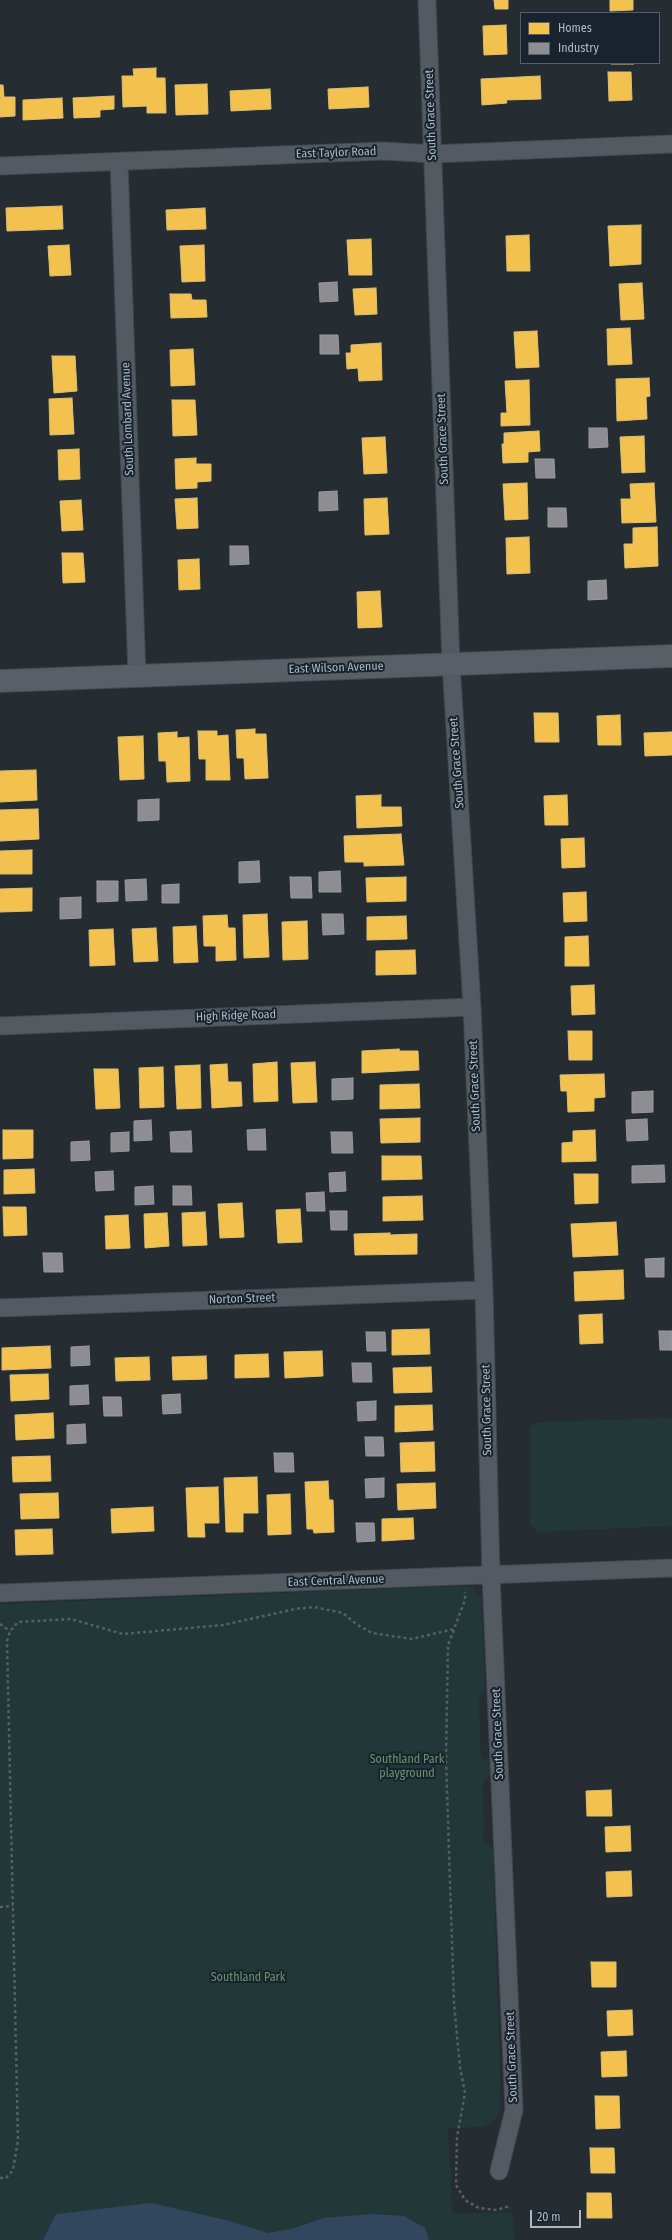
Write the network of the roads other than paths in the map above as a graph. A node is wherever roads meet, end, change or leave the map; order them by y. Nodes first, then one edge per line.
1 (427, 0) edge
2 (672, 144) edge
3 (432, 154) junction
4 (119, 162) junction
5 (0, 166) edge
6 (672, 656) edge
7 (451, 663) junction
8 (137, 676) junction
9 (0, 681) edge
10 (472, 1007) junction
11 (0, 1026) edge
12 (484, 1290) junction
13 (0, 1308) edge
14 (672, 1568) edge
15 (491, 1575) junction
16 (0, 1593) edge
17 (498, 2171) dead end

1 - 3 street, South Grace Street
2 - 3 street, East Taylor Road
3 - 4 street, East Taylor Road
3 - 7 street, South Grace Street
4 - 5 street, East Taylor Road
4 - 8 street, South Lombard Avenue
6 - 7 street, East Wilson Avenue
7 - 8 street, East Wilson Avenue
7 - 10 street, South Grace Street
8 - 9 street, East Wilson Avenue
10 - 11 street, High Ridge Road
10 - 12 street, South Grace Street
12 - 13 street, Norton Street
12 - 15 street, South Grace Street
14 - 15 street, East Central Avenue
15 - 16 street, East Central Avenue
15 - 17 street, South Grace Street

